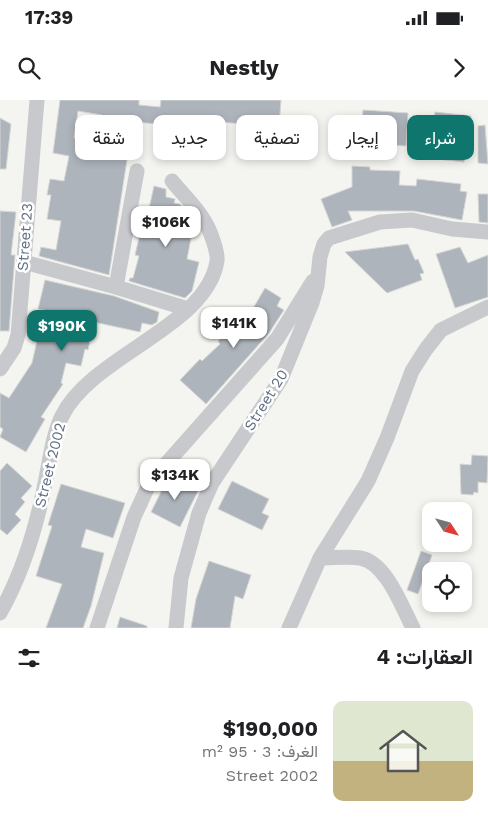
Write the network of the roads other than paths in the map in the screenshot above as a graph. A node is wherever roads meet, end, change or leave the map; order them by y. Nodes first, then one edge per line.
1 (37, 100) edge
2 (137, 171) dead end
3 (172, 181) dead end
4 (488, 232) edge
5 (24, 262) junction
6 (318, 273) junction
7 (116, 287) junction
8 (488, 307) edge
9 (188, 310) junction
10 (0, 369) edge
11 (320, 558) junction
12 (0, 613) edge
13 (97, 628) edge
14 (176, 628) edge
15 (289, 628) edge
16 (413, 628) edge

1 - 5 street, Street 23
2 - 7 street
3 - 9 street, Street 2002
4 - 6 street, Street 20
5 - 7 street
5 - 10 street, Street 23
6 - 13 street
6 - 14 street, Street 20
7 - 9 street
8 - 11 street
9 - 12 street, Street 2002
11 - 15 street
11 - 16 street

